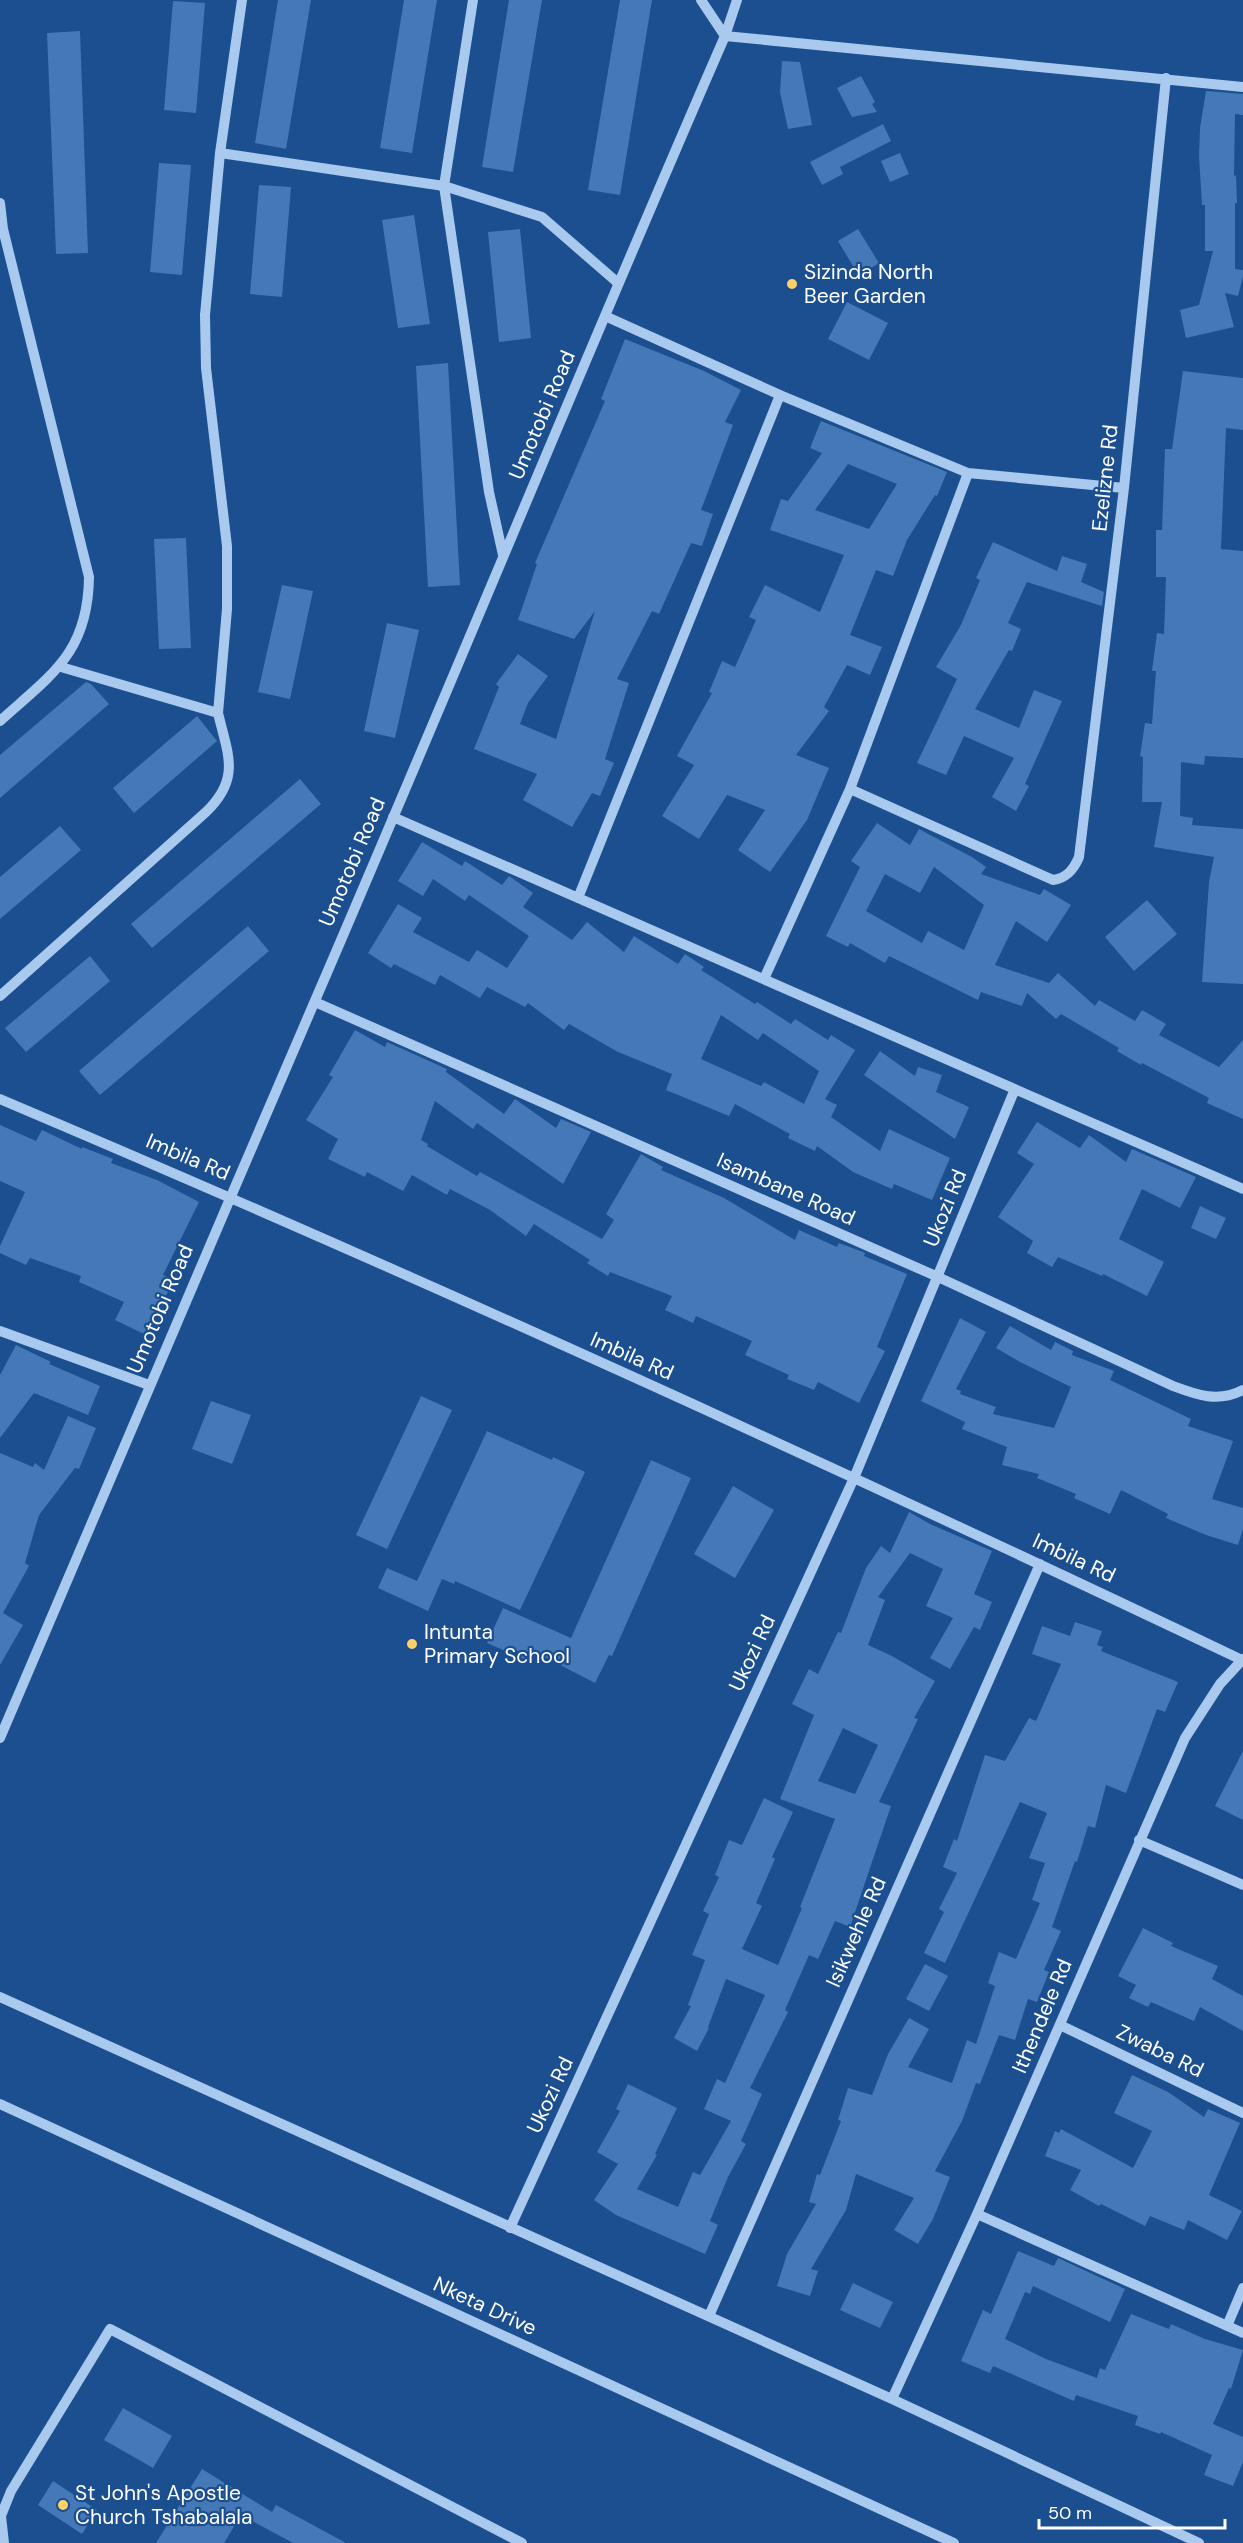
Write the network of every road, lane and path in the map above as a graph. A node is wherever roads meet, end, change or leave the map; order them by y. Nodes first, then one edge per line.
1 (242, 0) edge
2 (473, 0) edge
3 (701, 0) edge
4 (736, 0) edge
5 (725, 36) junction
6 (1166, 78) junction
7 (1243, 87) edge
8 (220, 153) junction
9 (444, 186) junction
10 (0, 203) edge
11 (618, 283) junction
12 (605, 316) junction
13 (780, 395) junction
14 (968, 472) junction
15 (1124, 488) junction
16 (503, 555) junction
17 (61, 667) junction
18 (218, 713) junction
19 (0, 721) edge
20 (850, 789) junction
21 (393, 817) junction
22 (578, 898) junction
23 (764, 979) junction
24 (0, 996) edge
25 (315, 1002) junction
26 (1016, 1089) junction
27 (0, 1099) edge
28 (1243, 1189) edge
29 (230, 1196) junction
30 (938, 1277) junction
31 (0, 1331) edge
32 (148, 1385) junction
33 (1243, 1390) edge
34 (854, 1478) junction
35 (1040, 1564) junction
36 (1243, 1660) edge
37 (0, 1738) edge
38 (1139, 1840) junction
39 (1243, 1885) edge
40 (0, 1997) edge
41 (1060, 2025) junction
42 (0, 2104) edge
43 (1243, 2113) edge
44 (977, 2214) junction
45 (510, 2228) junction
46 (1243, 2288) edge
47 (708, 2316) junction
48 (1227, 2326) junction
49 (1243, 2333) edge
50 (892, 2399) junction
51 (4, 2543) edge
52 (522, 2543) edge
53 (954, 2543) edge
54 (1199, 2543) edge

1 - 8 street
2 - 9 street
3 - 5 street
4 - 5 street, Umotobi Road
5 - 6 street
5 - 11 street, Umotobi Road
6 - 7 street
6 - 15 street, Ezelizne Rd
8 - 9 street
8 - 18 street
9 - 11 street
9 - 16 street
10 - 17 street
11 - 12 street, Umotobi Road
12 - 13 street
12 - 16 street, Umotobi Road
13 - 14 street
13 - 22 street
14 - 15 street
14 - 20 street
15 - 20 street, Ezelizne Rd
16 - 21 street, Umotobi Road
17 - 18 street
17 - 19 street
18 - 24 street
20 - 23 street
21 - 22 street
21 - 25 street, Umotobi Road
22 - 23 street
23 - 26 street
25 - 29 street, Umotobi Road
25 - 30 street, Isambane Road
26 - 28 street
26 - 30 street, Ukozi Rd
27 - 29 street, Imbila Rd
29 - 32 street, Umotobi Road
29 - 34 street, Imbila Rd
30 - 33 street, Isambane Road
30 - 34 street, Ukozi Rd
31 - 32 street
32 - 37 street, Umotobi Road
34 - 35 street, Imbila Rd
34 - 45 street, Ukozi Rd
35 - 36 street, Imbila Rd
35 - 47 street, Isikwehle Rd
36 - 38 street, Ithendele Rd
38 - 39 street
38 - 41 street, Ithendele Rd
40 - 45 street
41 - 43 street, Zwaba Rd
41 - 44 street, Ithendele Rd
42 - 53 street, Nketa Drive
44 - 48 street
44 - 50 street, Ithendele Rd
45 - 47 street
46 - 48 street
47 - 50 street
48 - 49 street
50 - 54 street
51 - 52 street

